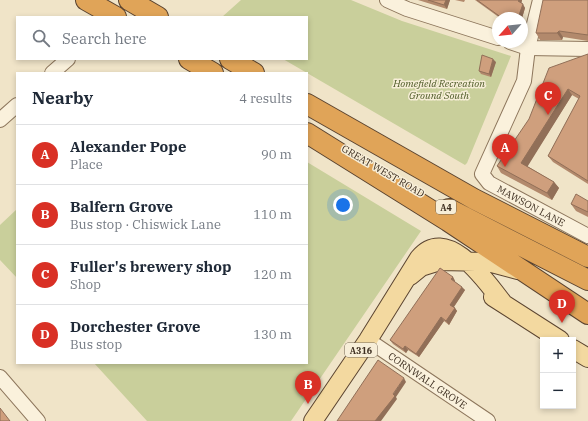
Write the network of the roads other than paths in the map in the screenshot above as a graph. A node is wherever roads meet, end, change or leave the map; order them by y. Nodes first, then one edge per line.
1 (86, 0) edge
2 (129, 0) edge
3 (387, 0) edge
4 (540, 0) edge
5 (114, 16) edge
6 (156, 16) edge
7 (492, 36) edge
8 (528, 48) junction
9 (588, 49) edge
10 (67, 60) edge
11 (190, 60) edge
12 (232, 60) edge
13 (53, 72) edge
14 (210, 72) edge
15 (252, 72) edge
16 (308, 105) edge
17 (16, 106) edge
18 (0, 120) edge
19 (308, 128) edge
20 (308, 134) edge
21 (587, 247) edge
22 (459, 262) junction
23 (524, 272) junction
24 (588, 280) edge
25 (588, 314) edge
26 (555, 337) edge
27 (368, 340) junction
28 (576, 351) edge
29 (588, 358) edge
30 (0, 377) edge
31 (38, 421) edge
32 (313, 421) edge
33 (488, 421) edge

1 - 5 highway
2 - 6 highway
3 - 7 street
4 - 8 street
8 - 9 street
8 - 21 street, MAWSON LANE
10 - 13 street
11 - 14 highway
12 - 15 highway
16 - 21 highway, GREAT WEST ROAD / A4
17 - 18 street
19 - 24 highway, GREAT WEST ROAD / A4
20 - 23 highway, A4
22 - 23 main road, A316
22 - 26 main road
22 - 27 main road, A316
23 - 25 highway, A316
27 - 32 main road, A316
27 - 33 street, CORNWALL GROVE
28 - 29 main road
30 - 31 street

